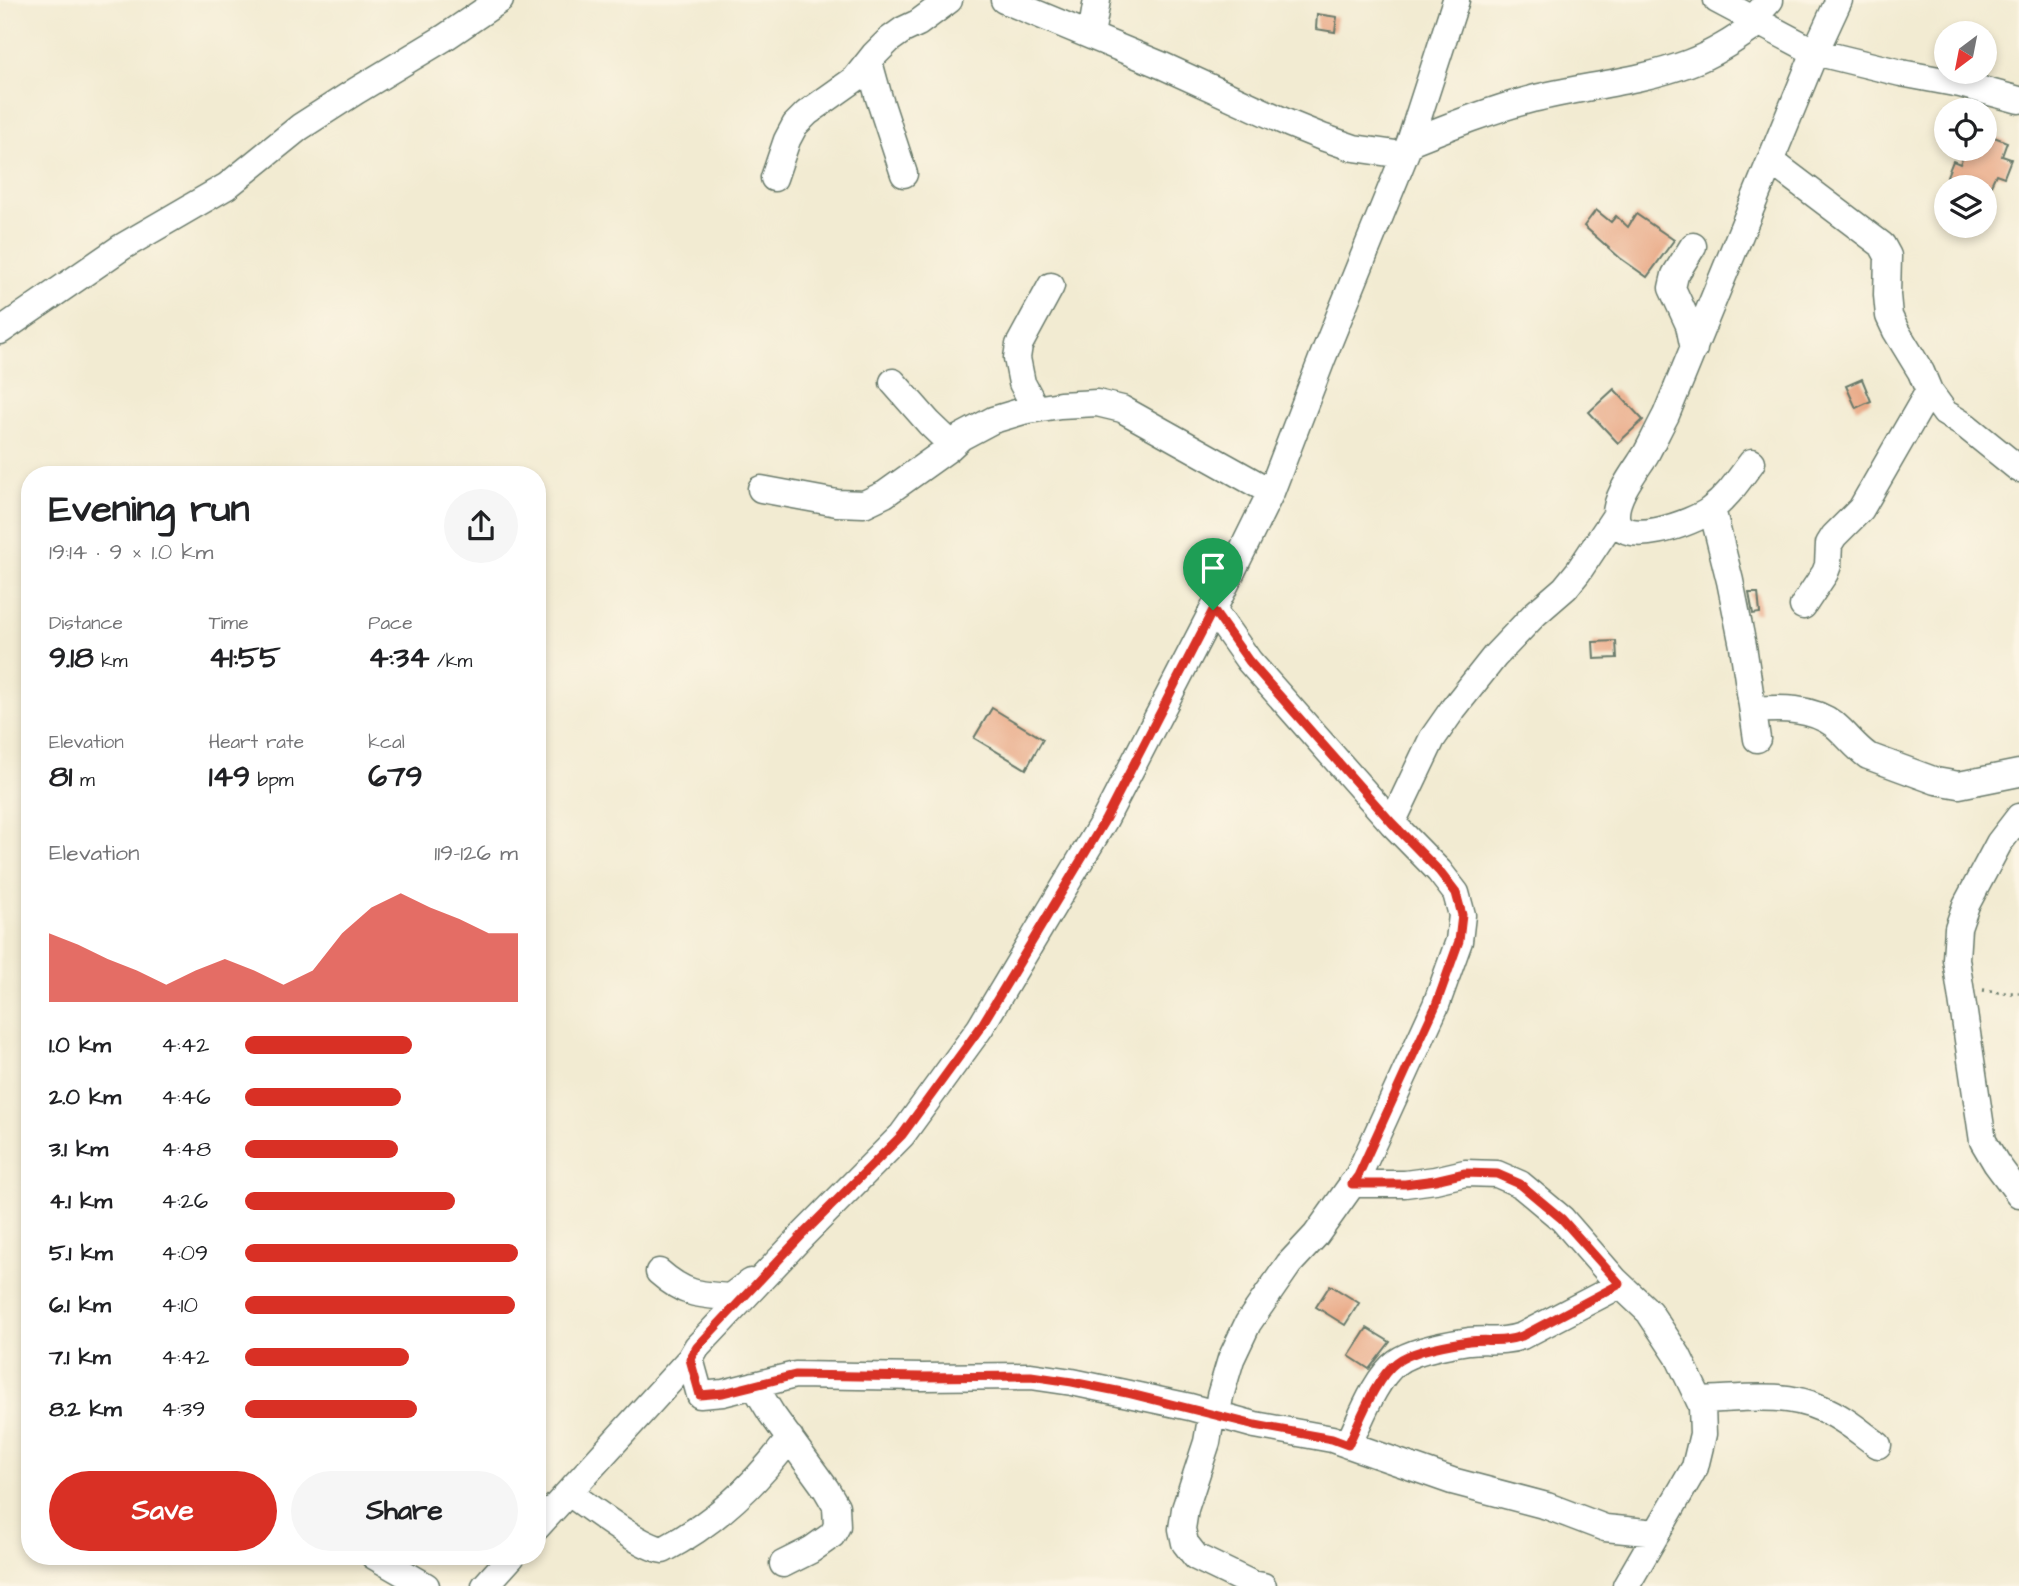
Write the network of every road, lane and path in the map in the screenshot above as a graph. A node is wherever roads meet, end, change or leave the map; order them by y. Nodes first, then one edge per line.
1 (500, 0) edge
2 (949, 0) edge
3 (1004, 0) edge
4 (1097, 0) edge
5 (1456, 0) edge
6 (1717, 0) edge
7 (1839, 0) edge
8 (1760, 14) edge
9 (1091, 35) junction
10 (1815, 52) junction
11 (869, 62) junction
12 (2019, 100) edge
13 (1407, 148) junction
14 (1771, 161) junction
15 (904, 174) dead end
16 (775, 178) dead end
17 (1693, 246) dead end
18 (1051, 286) dead end
19 (0, 331) edge
20 (1694, 349) junction
21 (893, 382) dead end
22 (1929, 391) junction
23 (1036, 409) junction
24 (953, 445) junction
25 (1752, 462) dead end
26 (2019, 469) edge
27 (761, 489) dead end
28 (1270, 492) junction
29 (1712, 509) junction
30 (1616, 515) junction
31 (1803, 606) dead end
32 (1213, 610) junction
33 (1753, 710) junction
34 (1757, 739) dead end
35 (2019, 773) edge
36 (2019, 817) edge
37 (1392, 823) junction
38 (1960, 987) junction
39 (2019, 993) edge
40 (1352, 1184) junction
41 (2019, 1194) edge
42 (777, 1262) junction
43 (659, 1272) dead end
44 (1620, 1284) junction
45 (690, 1359) junction
46 (754, 1385) junction
47 (1699, 1400) junction
48 (1214, 1414) junction
49 (790, 1438) junction
50 (1348, 1445) junction
51 (1878, 1445) dead end
52 (569, 1493) junction
53 (546, 1517) edge
54 (1657, 1533) junction
55 (783, 1564) dead end
56 (390, 1565) edge
57 (504, 1565) edge
58 (426, 1586) edge
59 (485, 1586) edge
60 (1263, 1586) edge
61 (1626, 1586) edge

1 - 19 street
2 - 11 street
3 - 9 street
4 - 9 street
5 - 13 street
6 - 8 street
7 - 10 street
8 - 10 street
8 - 13 street
9 - 13 street
10 - 12 street
10 - 14 street
11 - 15 street
11 - 16 street
13 - 28 street
14 - 20 street
14 - 22 street
17 - 20 street
18 - 23 street
20 - 30 street
21 - 24 street
22 - 26 street
22 - 31 street
23 - 24 street
23 - 28 street
24 - 27 street
25 - 29 street
28 - 32 street
29 - 30 street
29 - 33 street
30 - 37 street
32 - 37 street
32 - 42 street
33 - 34 street
33 - 35 street
36 - 38 street
37 - 40 street
38 - 39 path
38 - 41 street
40 - 44 street
40 - 48 street
42 - 43 street
42 - 45 street
44 - 47 street
44 - 50 street
45 - 46 street
45 - 52 street
46 - 48 street
46 - 49 street
47 - 51 street
47 - 54 street
48 - 50 street
48 - 60 street
49 - 52 street
49 - 55 street
50 - 54 street
52 - 53 street
54 - 61 street
56 - 58 street
57 - 59 street

